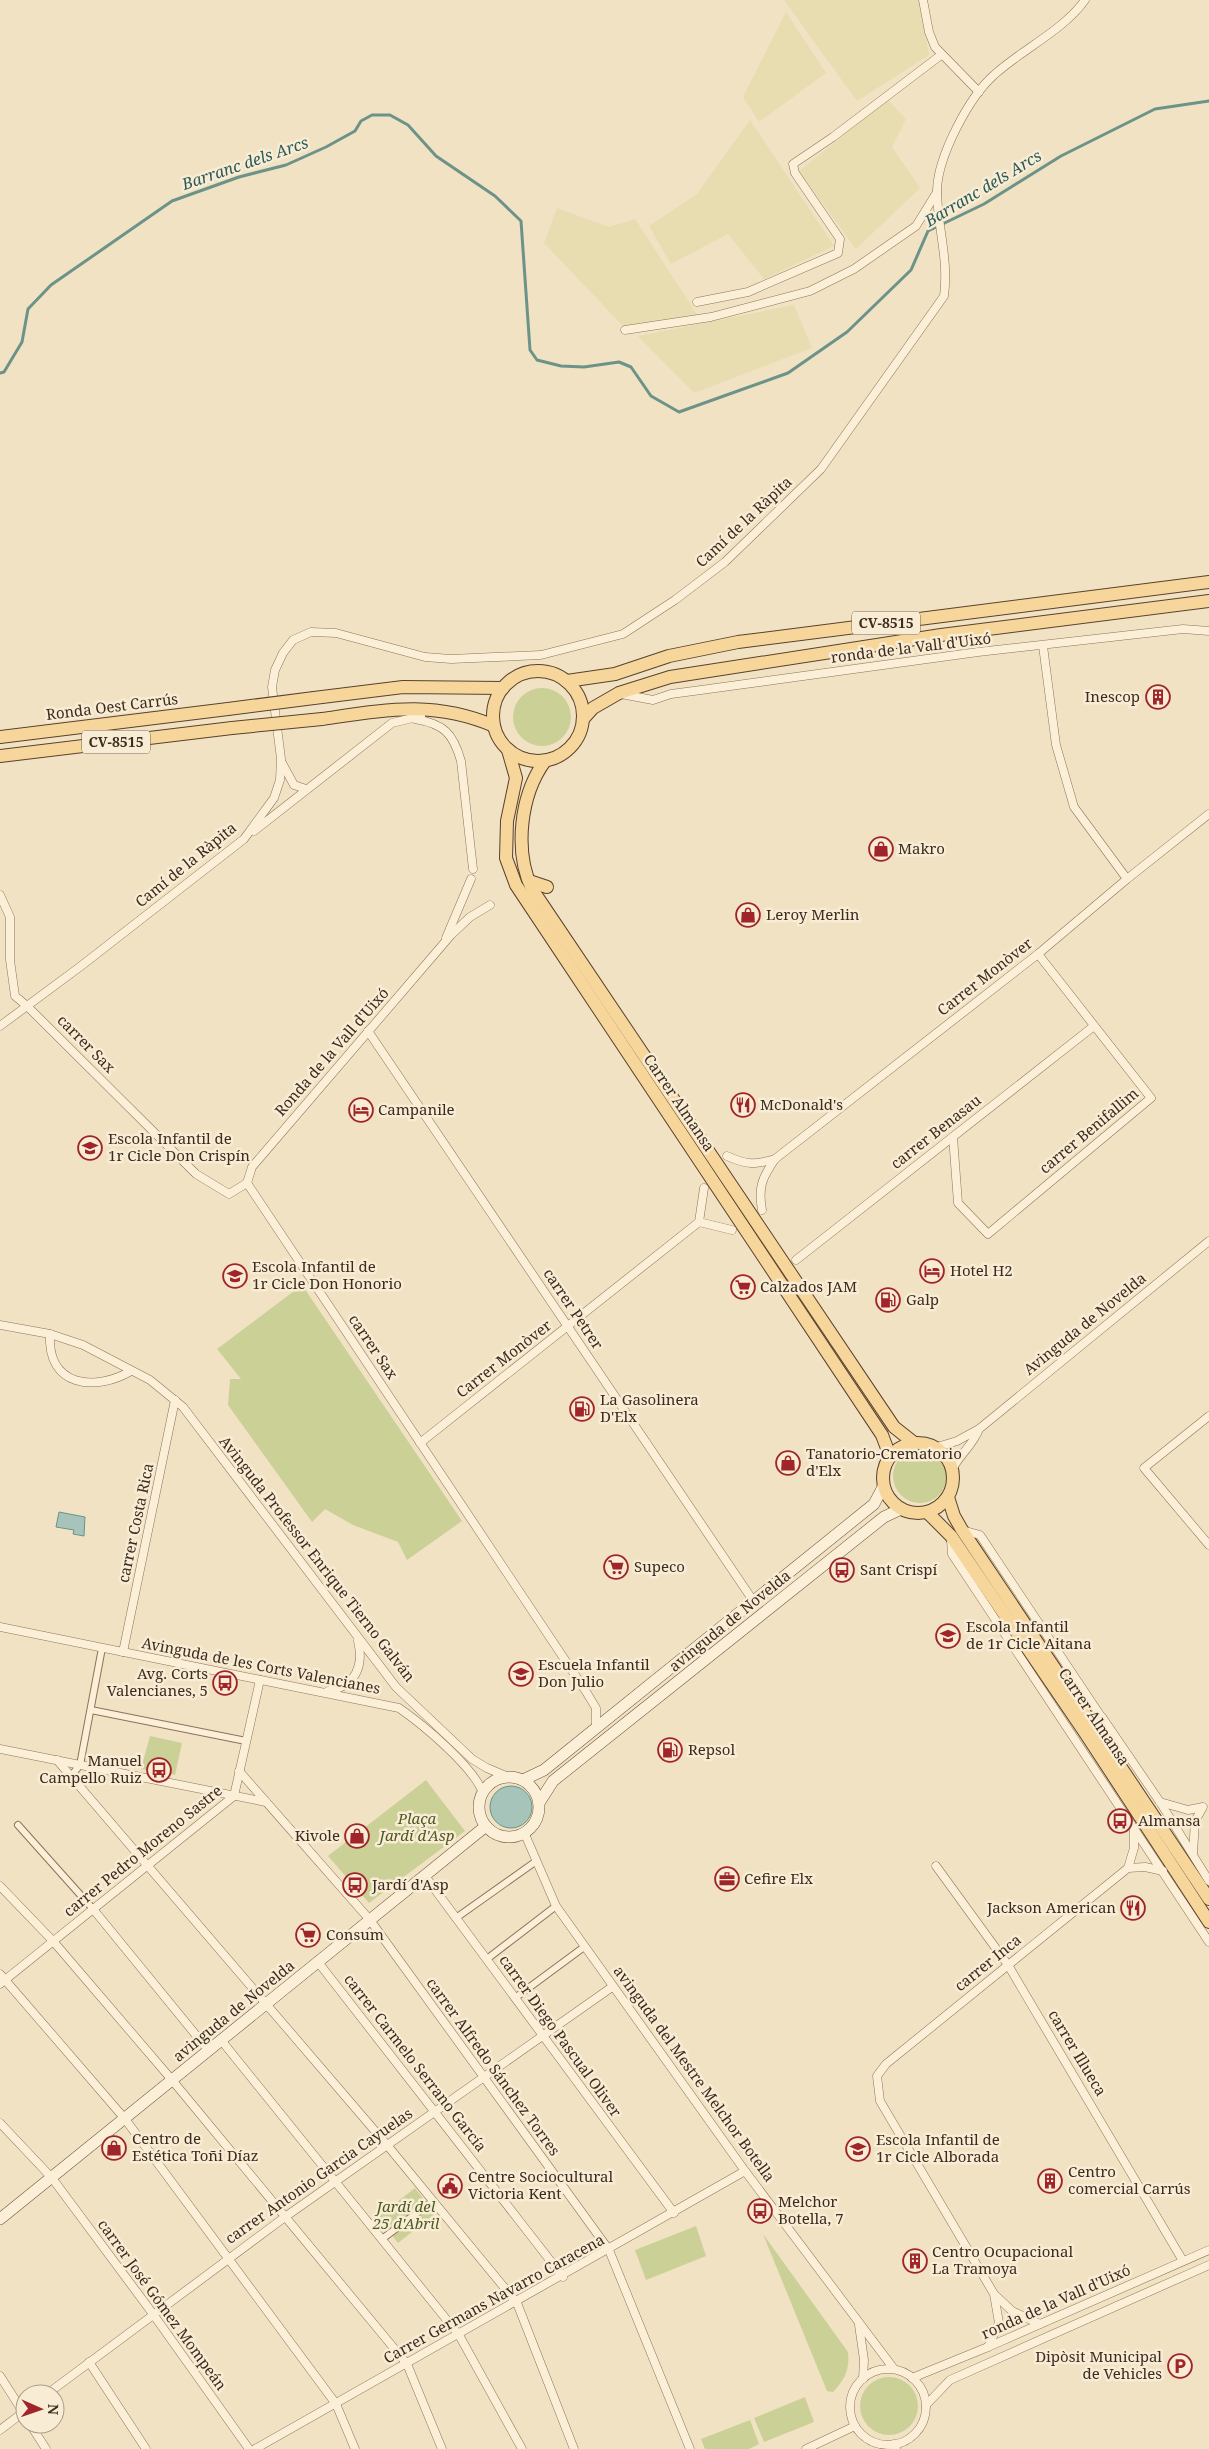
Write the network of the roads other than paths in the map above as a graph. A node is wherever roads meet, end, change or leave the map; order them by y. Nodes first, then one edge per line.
1 (923, 0) edge
2 (1085, 0) edge
3 (941, 55) junction
4 (979, 92) junction
5 (937, 192) junction
6 (697, 302) dead end
7 (625, 330) dead end
8 (1209, 582) edge
9 (1209, 601) edge
10 (1209, 631) edge
11 (1043, 646) junction
12 (567, 681) junction
13 (503, 688) junction
14 (619, 693) junction
15 (460, 714) junction
16 (415, 717) junction
17 (583, 719) junction
18 (494, 726) junction
19 (0, 737) edge
20 (508, 750) junction
21 (0, 756) edge
22 (281, 759) junction
23 (545, 761) junction
24 (306, 789) junction
25 (1209, 814) edge
26 (244, 839) junction
27 (473, 869) dead end
28 (471, 879) dead end
29 (1127, 879) junction
30 (529, 881) junction
31 (547, 888) dead end
32 (0, 895) edge
33 (490, 905) dead end
34 (444, 943) junction
35 (1038, 954) junction
36 (27, 1006) junction
37 (0, 1026) edge
38 (1094, 1026) junction
39 (368, 1032) junction
40 (953, 1137) junction
41 (726, 1156) dead end
42 (775, 1159) junction
43 (247, 1183) junction
44 (704, 1188) dead end
45 (762, 1210) dead end
46 (699, 1222) junction
47 (732, 1230) dead end
48 (1209, 1241) edge
49 (796, 1260) dead end
50 (0, 1324) edge
51 (568, 1326) junction
52 (50, 1334) junction
53 (132, 1371) junction
54 (175, 1400) junction
55 (1209, 1416) edge
56 (979, 1429) junction
57 (913, 1442) junction
58 (420, 1443) junction
59 (937, 1447) junction
60 (890, 1456) junction
61 (952, 1470) junction
62 (883, 1487) junction
63 (948, 1497) junction
64 (901, 1509) junction
65 (927, 1512) junction
66 (956, 1533) junction
67 (1209, 1545) edge
68 (754, 1602) junction
69 (0, 1627) edge
70 (357, 1637) junction
71 (102, 1648) junction
72 (123, 1652) junction
73 (260, 1680) junction
74 (324, 1692) junction
75 (91, 1710) junction
76 (1100, 1715) junction
77 (596, 1727) junction
78 (1084, 1731) junction
79 (246, 1741) junction
80 (1104, 1741) junction
81 (0, 1749) edge
82 (57, 1760) junction
83 (1088, 1761) junction
84 (80, 1765) junction
85 (240, 1771) junction
86 (71, 1776) junction
87 (508, 1777) junction
88 (523, 1780) junction
89 (483, 1793) junction
90 (234, 1796) junction
91 (266, 1802) junction
92 (1160, 1802) junction
93 (539, 1803) junction
94 (1206, 1805) edge
95 (18, 1825) dead end
96 (486, 1826) junction
97 (1134, 1828) junction
98 (524, 1832) junction
99 (1193, 1855) junction
100 (535, 1862) junction
101 (147, 1866) junction
102 (936, 1866) dead end
103 (1128, 1868) junction
104 (1162, 1871) junction
105 (425, 1876) junction
106 (1209, 1880) edge
107 (0, 1886) edge
108 (1209, 1899) edge
109 (556, 1906) junction
110 (93, 1909) junction
111 (456, 1918) junction
112 (370, 1920) junction
113 (1209, 1922) edge
114 (53, 1941) junction
115 (1209, 1942) edge
116 (584, 1947) junction
117 (486, 1959) junction
118 (318, 1962) junction
119 (1008, 1965) junction
120 (2, 1979) edge
121 (612, 1987) junction
122 (515, 1998) junction
123 (266, 2004) junction
124 (543, 2036) junction
125 (221, 2040) junction
126 (208, 2051) junction
127 (484, 2078) junction
128 (172, 2080) junction
129 (434, 2111) junction
130 (125, 2118) junction
131 (0, 2123) edge
132 (387, 2145) junction
133 (746, 2171) junction
134 (52, 2178) junction
135 (336, 2183) junction
136 (433, 2201) junction
137 (674, 2213) junction
138 (285, 2216) junction
139 (0, 2220) edge
140 (382, 2239) junction
141 (609, 2250) junction
142 (1209, 2250) edge
143 (228, 2258) junction
144 (1183, 2261) junction
145 (1209, 2264) edge
146 (563, 2277) junction
147 (994, 2294) junction
148 (516, 2303) junction
149 (153, 2314) junction
150 (859, 2323) junction
151 (1040, 2324) junction
152 (459, 2335) junction
153 (988, 2347) junction
154 (89, 2362) junction
155 (407, 2364) junction
156 (894, 2370) junction
157 (0, 2376) edge
158 (912, 2378) junction
159 (863, 2379) junction
160 (60, 2384) edge
161 (15, 2399) edge
162 (336, 2404) junction
163 (926, 2405) junction
164 (15, 2419) edge
165 (855, 2426) junction
166 (0, 2430) edge
167 (36, 2434) edge
168 (894, 2447) edge
169 (46, 2449) edge
170 (146, 2449) edge
171 (249, 2449) edge
172 (255, 2449) edge
173 (355, 2449) edge
174 (442, 2449) edge
175 (522, 2449) edge
176 (574, 2449) edge
177 (690, 2449) edge
178 (806, 2449) edge

1 - 3 street
2 - 4 street, Camí de la Ràpita
3 - 4 street
3 - 6 street
4 - 5 street, Camí de la Ràpita
5 - 7 street
5 - 22 street, Camí de la Ràpita
8 - 12 main road, CV-8515
9 - 14 main road, CV-8515
10 - 11 street, ronda de la Vall d'Uixó
11 - 14 street, ronda de la Vall d'Uixó
11 - 29 street
12 - 13 main road, CV-8515
12 - 17 main road
13 - 18 main road
13 - 19 main road, Ronda Oest Carrús / CV-8515, bridge
14 - 17 main road, CV-8515
15 - 16 main road
15 - 18 main road, CV-8515
15 - 21 main road, CV-8515, bridge
16 - 24 street
16 - 27 street
17 - 23 main road
18 - 20 main road
20 - 23 main road
20 - 60 main road, Carrer Almansa
22 - 24 street
22 - 26 street, Camí de la Ràpita
23 - 30 main road, Carrer Almansa
24 - 26 street
25 - 29 street, Carrer Monòver
26 - 36 street, Camí de la Ràpita
28 - 34 street, Ronda de la Vall d'Uixó
29 - 35 street, Carrer Monòver
30 - 31 main road
30 - 57 main road, Carrer Almansa
32 - 36 street
33 - 34 street, Ronda de la Vall d'Uixó
34 - 39 street, Ronda de la Vall d'Uixó
35 - 38 street, carrer Benifallim
35 - 42 street, Carrer Monòver
36 - 37 street, Camí de la Ràpita
36 - 43 street, carrer Sax
38 - 40 street, carrer Benasau
38 - 40 street, carrer Benifallim
39 - 43 street, Ronda de la Vall d'Uixó
39 - 51 street, carrer Petrer
40 - 49 street, carrer Benasau
41 - 42 street, Carrer Monòver
42 - 45 street, Carrer Monòver
43 - 58 street, carrer Sax
44 - 46 street
46 - 47 street
46 - 51 street, Carrer Monòver
48 - 56 street, Avinguda de Novelda
50 - 52 street, Avinguda Professor Enrique Tierno Galván
51 - 58 street, Carrer Monòver
51 - 68 street, carrer Petrer
52 - 53 street, Avinguda Professor Enrique Tierno Galván
52 - 53 street
53 - 54 street, Avinguda Professor Enrique Tierno Galván
54 - 70 street, Avinguda Professor Enrique Tierno Galván
54 - 72 street, carrer Costa Rica
55 - 67 street
56 - 59 street, Avinguda de Novelda
56 - 61 street, Avinguda de Novelda
57 - 59 main road
57 - 60 main road
58 - 77 street, carrer Sax
59 - 61 main road
60 - 62 main road
61 - 63 main road
62 - 64 main road
62 - 68 main road, avinguda de Novelda
63 - 65 main road
63 - 66 main road
64 - 65 main road
64 - 93 main road, avinguda de Novelda
65 - 66 main road, Carrer Almansa
66 - 76 street
66 - 78 main road, Carrer Almansa
66 - 80 main road
66 - 83 street
68 - 77 main road, avinguda de Novelda
69 - 71 street, Avinguda de les Corts Valencianes
70 - 74 street
70 - 87 street, Avinguda Professor Enrique Tierno Galván
71 - 72 street, Avinguda de les Corts Valencianes
71 - 75 street
72 - 73 street, Avinguda de les Corts Valencianes
73 - 74 street, Avinguda de les Corts Valencianes
73 - 79 street, carrer Pedro Moreno Sastre
74 - 89 street, Avinguda de les Corts Valencianes
75 - 79 street
75 - 84 street
76 - 80 street
76 - 92 street
77 - 88 main road, avinguda de Novelda
78 - 83 street
78 - 113 main road, Carrer Almansa
79 - 85 street, carrer Pedro Moreno Sastre
80 - 108 main road
81 - 82 street
82 - 84 street
82 - 86 street
83 - 97 street
84 - 86 street
84 - 90 street
85 - 90 street, carrer Pedro Moreno Sastre
85 - 91 street, carrer Alfredo Sánchez Torres
86 - 101 street
87 - 88 main road
87 - 89 main road
88 - 93 main road
89 - 96 main road
90 - 91 street
90 - 101 street, carrer Pedro Moreno Sastre
91 - 112 street, carrer Alfredo Sánchez Torres
92 - 94 street
92 - 99 street
93 - 98 main road
94 - 99 street
95 - 110 street
96 - 98 main road
96 - 105 main road, avinguda de Novelda
97 - 103 street
97 - 104 street
98 - 100 street, avinguda del Mestre Melchor Botella
99 - 106 street
100 - 109 street, avinguda del Mestre Melchor Botella
100 - 111 street
101 - 110 street, carrer Pedro Moreno Sastre
101 - 123 street
102 - 119 street, carrer Illueca
103 - 104 street
103 - 119 street, carrer Inca
104 - 115 street
105 - 111 street, carrer Diego Pascual Oliver
105 - 112 main road, avinguda de Novelda
107 - 114 street
109 - 116 street, avinguda del Mestre Melchor Botella
109 - 117 street
110 - 114 street, carrer Pedro Moreno Sastre
110 - 126 street
111 - 117 street, carrer Diego Pascual Oliver
112 - 118 main road, avinguda de Novelda
112 - 127 street, carrer Alfredo Sánchez Torres
114 - 120 street, carrer Pedro Moreno Sastre
114 - 128 street
116 - 121 street, avinguda del Mestre Melchor Botella
116 - 122 street
117 - 122 street, carrer Diego Pascual Oliver
118 - 123 main road, avinguda de Novelda
118 - 129 street, carrer Carmelo Serrano García
119 - 144 street, carrer Illueca
119 - 147 street, carrer Inca
120 - 130 street
121 - 124 street, carrer Antonio Garcia Cayuelas
121 - 133 street, avinguda del Mestre Melchor Botella
122 - 124 street, carrer Diego Pascual Oliver
123 - 125 main road, avinguda de Novelda
123 - 132 street
124 - 127 street, carrer Antonio Garcia Cayuelas
124 - 137 street, carrer Diego Pascual Oliver
125 - 126 main road, avinguda de Novelda
125 - 135 street
126 - 128 main road, avinguda de Novelda
127 - 129 street, carrer Antonio Garcia Cayuelas
127 - 141 street, carrer Alfredo Sánchez Torres
128 - 130 main road, avinguda de Novelda
128 - 138 street
129 - 132 street, carrer Antonio Garcia Cayuelas
129 - 146 street, carrer Carmelo Serrano García
130 - 134 main road, avinguda de Novelda
130 - 143 street
131 - 134 street, carrer José Gómez Mompeán
132 - 135 street, carrer Antonio Garcia Cayuelas
132 - 136 street
133 - 137 street, Carrer Germans Navarro Caracena
133 - 150 street, avinguda del Mestre Melchor Botella
134 - 139 main road, avinguda de Novelda
134 - 149 street, carrer José Gómez Mompeán
135 - 138 street, carrer Antonio Garcia Cayuelas
135 - 140 street
136 - 140 street
136 - 148 street
137 - 141 street, Carrer Germans Navarro Caracena
138 - 143 street, carrer Antonio Garcia Cayuelas
138 - 155 street
140 - 152 street
141 - 146 street, Carrer Germans Navarro Caracena
141 - 177 street, carrer Alfredo Sánchez Torres
142 - 144 street, ronda de la Vall d'Uixó
143 - 149 street, carrer Antonio Garcia Cayuelas
143 - 162 street
144 - 151 street, ronda de la Vall d'Uixó
145 - 163 street, ronda de la Vall d'Uixó
146 - 148 street, Carrer Germans Navarro Caracena
147 - 151 street
147 - 153 street
148 - 152 street, Carrer Germans Navarro Caracena
148 - 176 street
149 - 154 street, carrer Antonio Garcia Cayuelas
149 - 171 street, carrer José Gómez Mompeán
150 - 156 street, avinguda del Mestre Melchor Botella
150 - 159 street, avinguda del Mestre Melchor Botella
151 - 153 street, ronda de la Vall d'Uixó
152 - 155 street, Carrer Germans Navarro Caracena
152 - 175 street
153 - 158 street, ronda de la Vall d'Uixó
154 - 160 street, carrer Antonio Garcia Cayuelas
154 - 170 street
155 - 162 street, Carrer Germans Navarro Caracena
155 - 174 street
156 - 158 street
156 - 159 street
157 - 161 street
158 - 163 street
159 - 165 street
162 - 172 street, Carrer Germans Navarro Caracena
162 - 173 street
163 - 168 street
164 - 166 street
165 - 168 street
165 - 178 street
167 - 169 street

